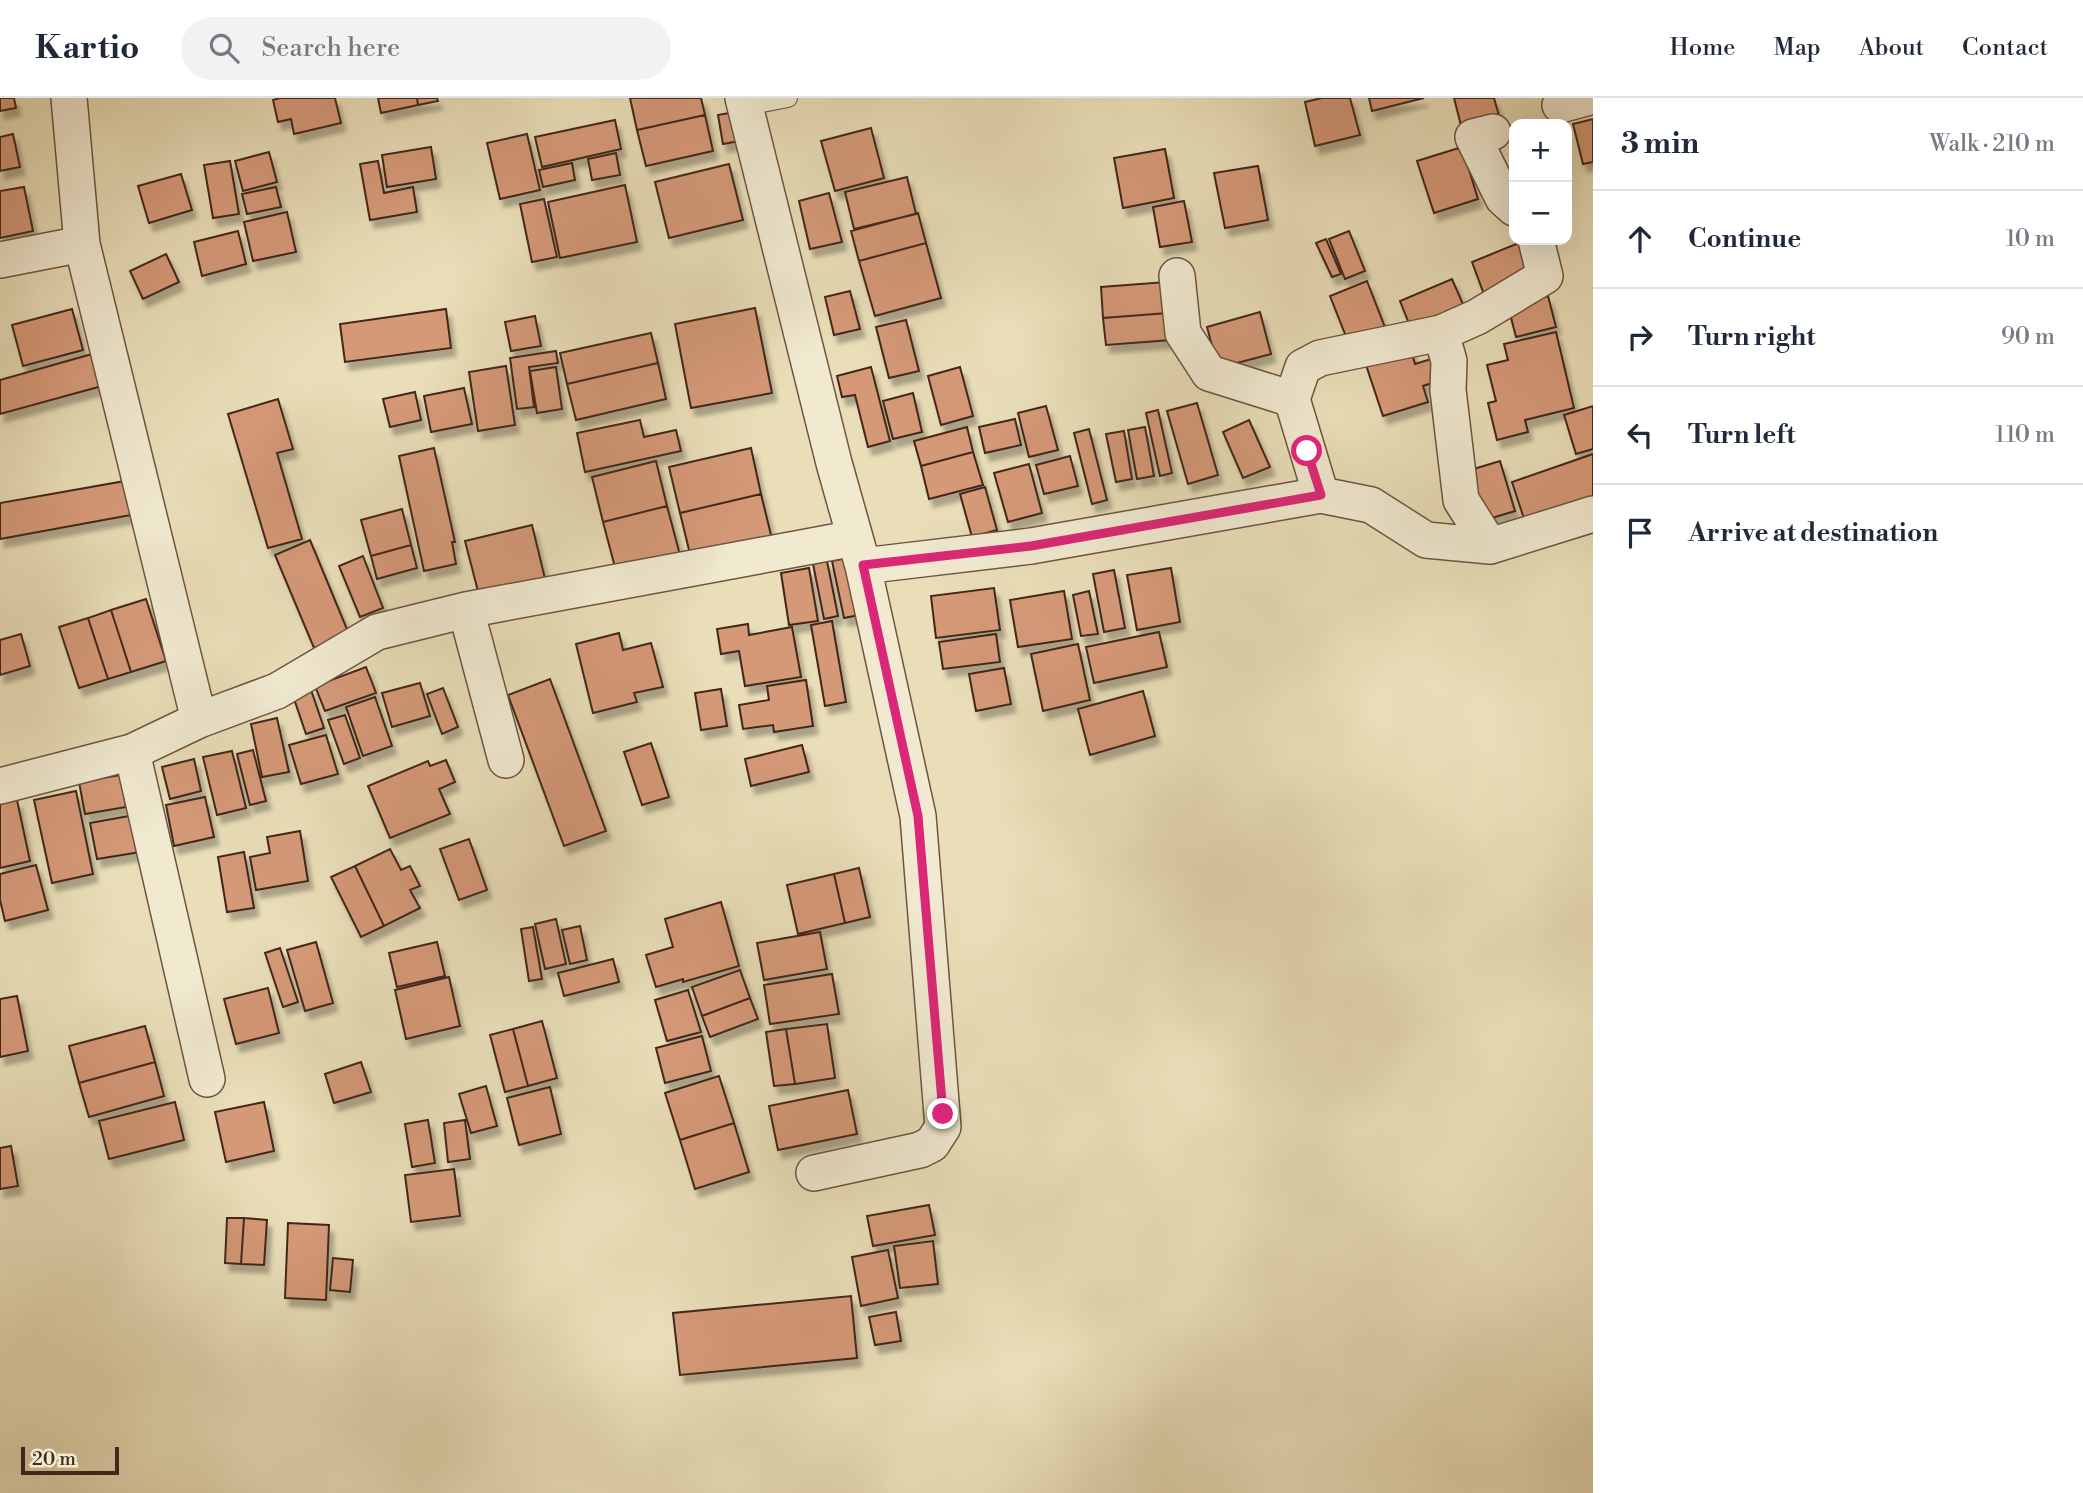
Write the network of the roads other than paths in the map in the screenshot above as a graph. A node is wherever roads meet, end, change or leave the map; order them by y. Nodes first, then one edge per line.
1 (788, 98) edge
2 (78, 100) edge
3 (745, 102) edge
4 (1493, 132) dead end
5 (1509, 203) edge
6 (82, 244) junction
7 (1537, 245) edge
8 (0, 260) edge
9 (1177, 276) dead end
10 (1441, 333) junction
11 (1292, 399) junction
12 (1321, 495) junction
13 (1593, 514) edge
14 (1490, 546) junction
15 (859, 552) junction
16 (466, 610) junction
17 (199, 720) junction
18 (132, 752) junction
19 (506, 760) dead end
20 (0, 786) edge
21 (207, 1079) dead end
22 (814, 1173) dead end

1 - 3 lane
2 - 6 street
3 - 15 street
4 - 5 street
6 - 8 street
6 - 17 street
7 - 10 street
9 - 11 street
10 - 11 street
10 - 14 street
11 - 12 street
12 - 14 street
12 - 15 street
13 - 14 street
15 - 16 street
15 - 22 street
16 - 17 street
16 - 19 street
17 - 18 street
18 - 20 street
18 - 21 street

